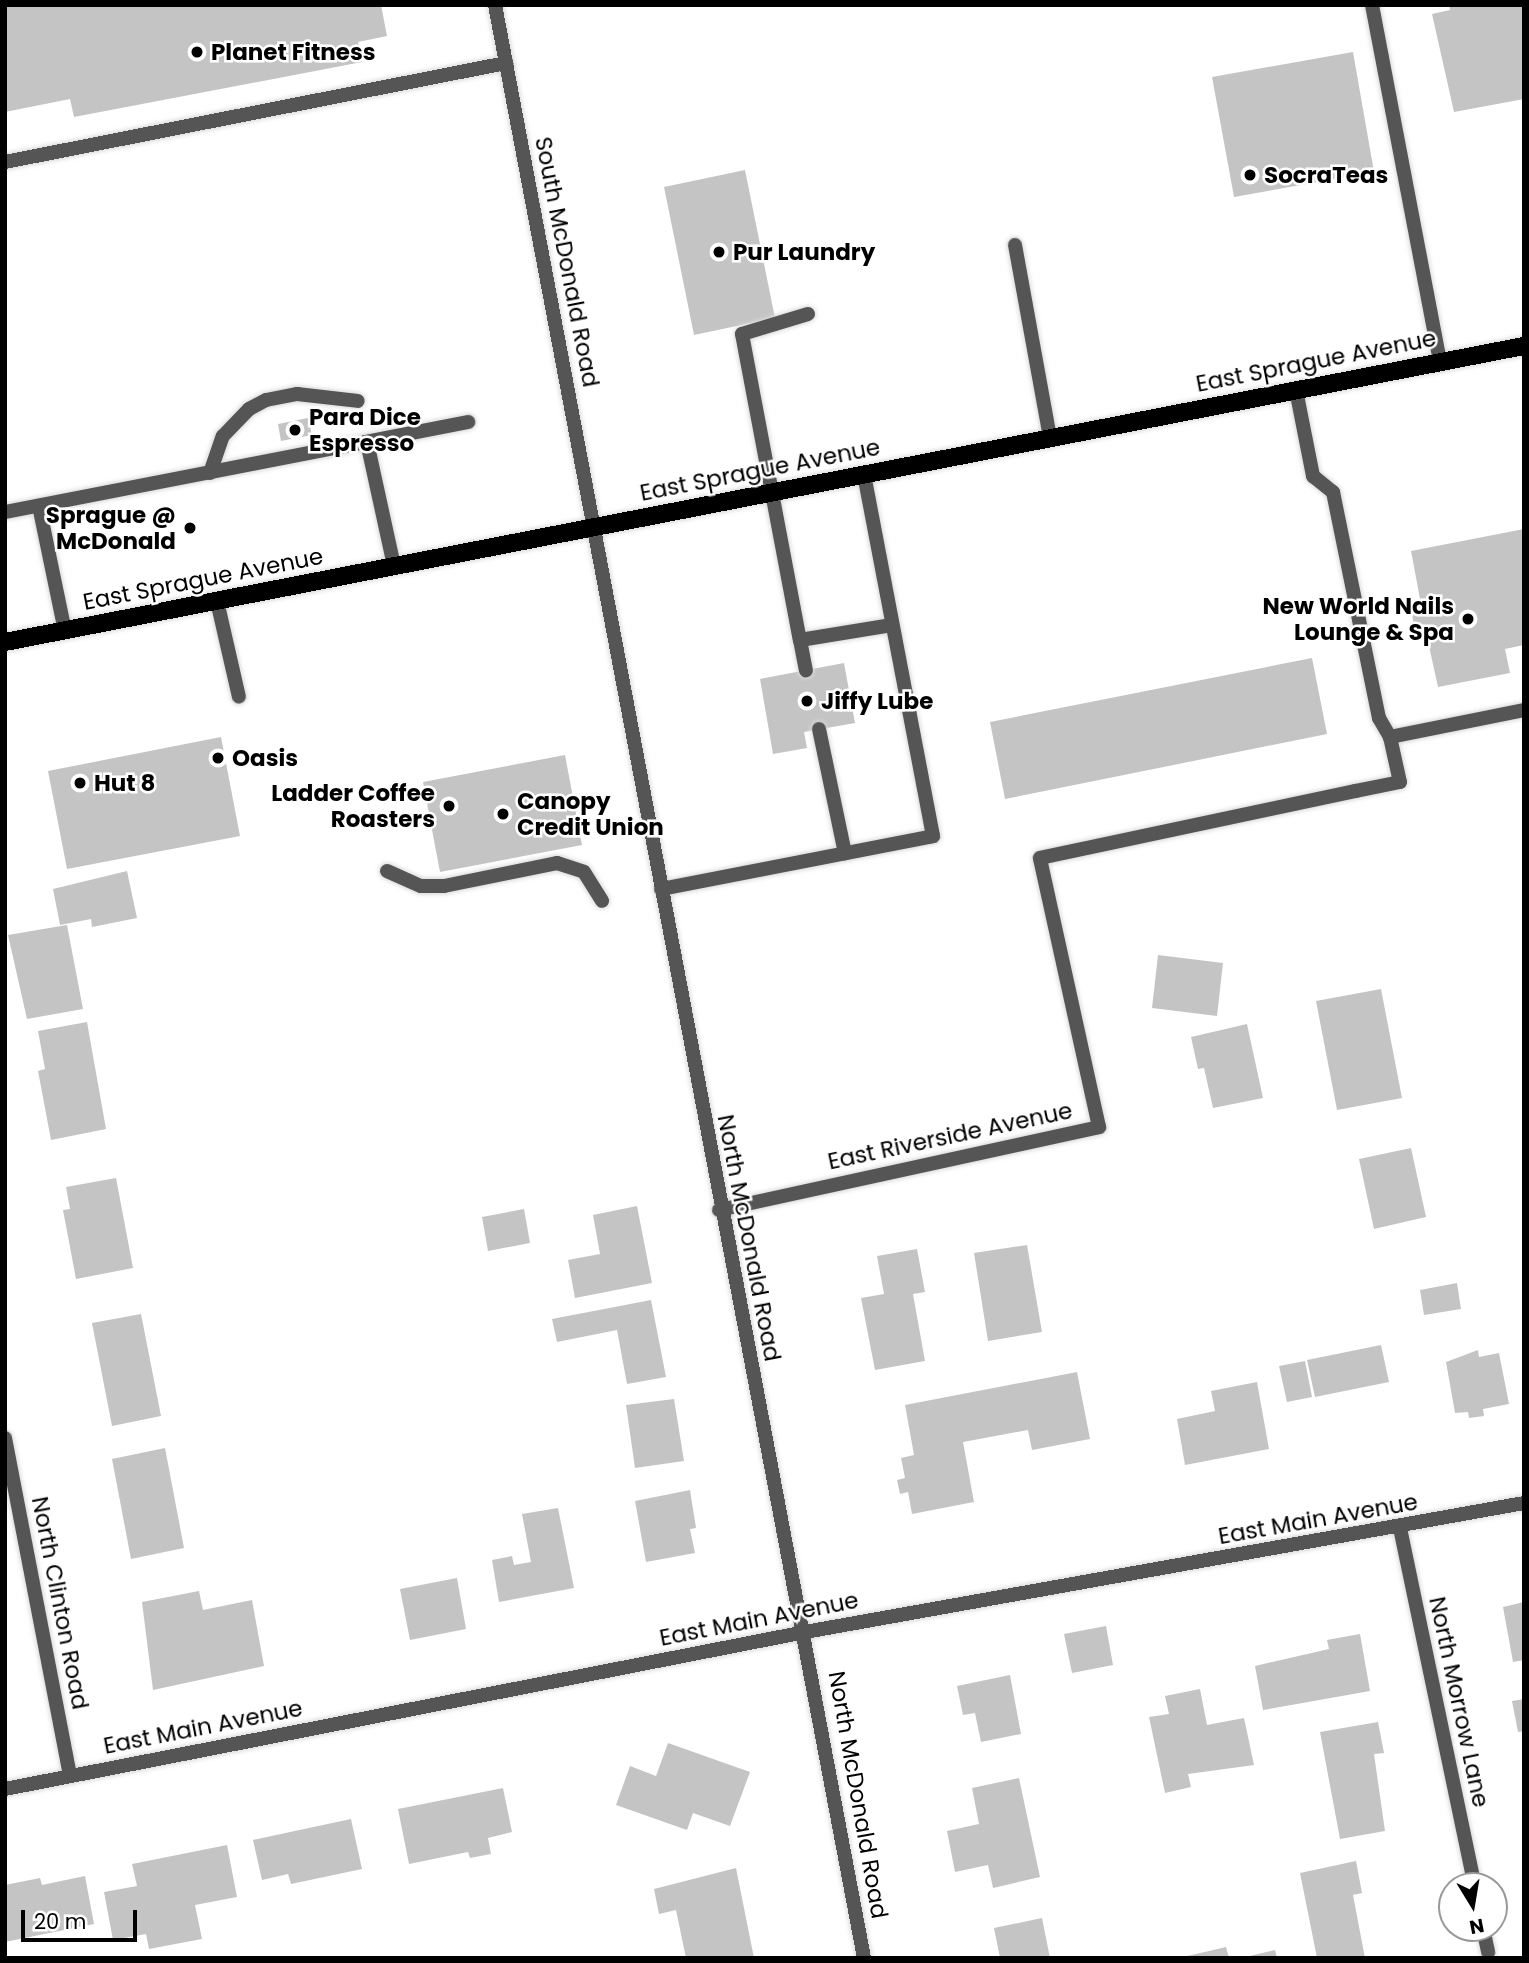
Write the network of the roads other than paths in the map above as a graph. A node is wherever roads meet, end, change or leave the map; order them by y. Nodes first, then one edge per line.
1 (495, 5) edge
2 (1372, 5) edge
3 (506, 63) junction
4 (5, 162) edge
5 (1015, 245) dead end
6 (808, 314) dead end
7 (1524, 346) edge
8 (1440, 362) junction
9 (1296, 390) junction
10 (358, 401) dead end
11 (468, 422) dead end
12 (1050, 438) junction
13 (367, 442) junction
14 (210, 473) junction
15 (864, 474) junction
16 (769, 493) junction
17 (39, 506) junction
18 (5, 512) edge
19 (595, 527) junction
20 (394, 566) junction
21 (217, 601) junction
22 (892, 625) junction
23 (65, 631) junction
24 (800, 640) junction
25 (5, 642) edge
26 (806, 670) dead end
27 (239, 697) dead end
28 (1524, 710) edge
29 (819, 729) dead end
30 (1390, 737) junction
31 (845, 853) junction
32 (387, 871) dead end
33 (661, 889) junction
34 (602, 901) dead end
35 (719, 1210) junction
36 (5, 1438) edge
37 (1524, 1503) edge
38 (1400, 1528) junction
39 (805, 1632) junction
40 (71, 1776) junction
41 (5, 1788) edge
42 (1472, 1872) edge
43 (1486, 1942) edge
44 (1488, 1952) dead end
45 (864, 1958) edge

1 - 3 street, South McDonald Road
2 - 8 street
3 - 4 street
3 - 19 street, South McDonald Road
5 - 12 street
6 - 16 street
7 - 8 main road, East Sprague Avenue
8 - 9 main road, East Sprague Avenue
9 - 12 main road, East Sprague Avenue
9 - 30 street
10 - 14 street
11 - 13 street
12 - 15 main road, East Sprague Avenue
13 - 14 street
13 - 20 street
14 - 17 street
15 - 16 main road, East Sprague Avenue
15 - 22 street
16 - 19 main road, East Sprague Avenue
16 - 24 street
17 - 18 street
17 - 23 street
19 - 20 main road, East Sprague Avenue
19 - 33 street, North McDonald Road
20 - 21 main road, East Sprague Avenue
21 - 23 main road, East Sprague Avenue
21 - 27 street
22 - 24 street
22 - 31 street
23 - 25 main road, East Sprague Avenue
24 - 26 street
28 - 30 street
29 - 31 street
30 - 35 street, East Riverside Avenue
31 - 33 street
32 - 34 street
33 - 35 street, North McDonald Road
35 - 39 street, North McDonald Road
36 - 40 street, North Clinton Road
37 - 38 street, East Main Avenue
38 - 39 street, East Main Avenue
38 - 42 street, North Morrow Lane
39 - 40 street, East Main Avenue
39 - 45 street, North McDonald Road
40 - 41 street, East Main Avenue
43 - 44 street

